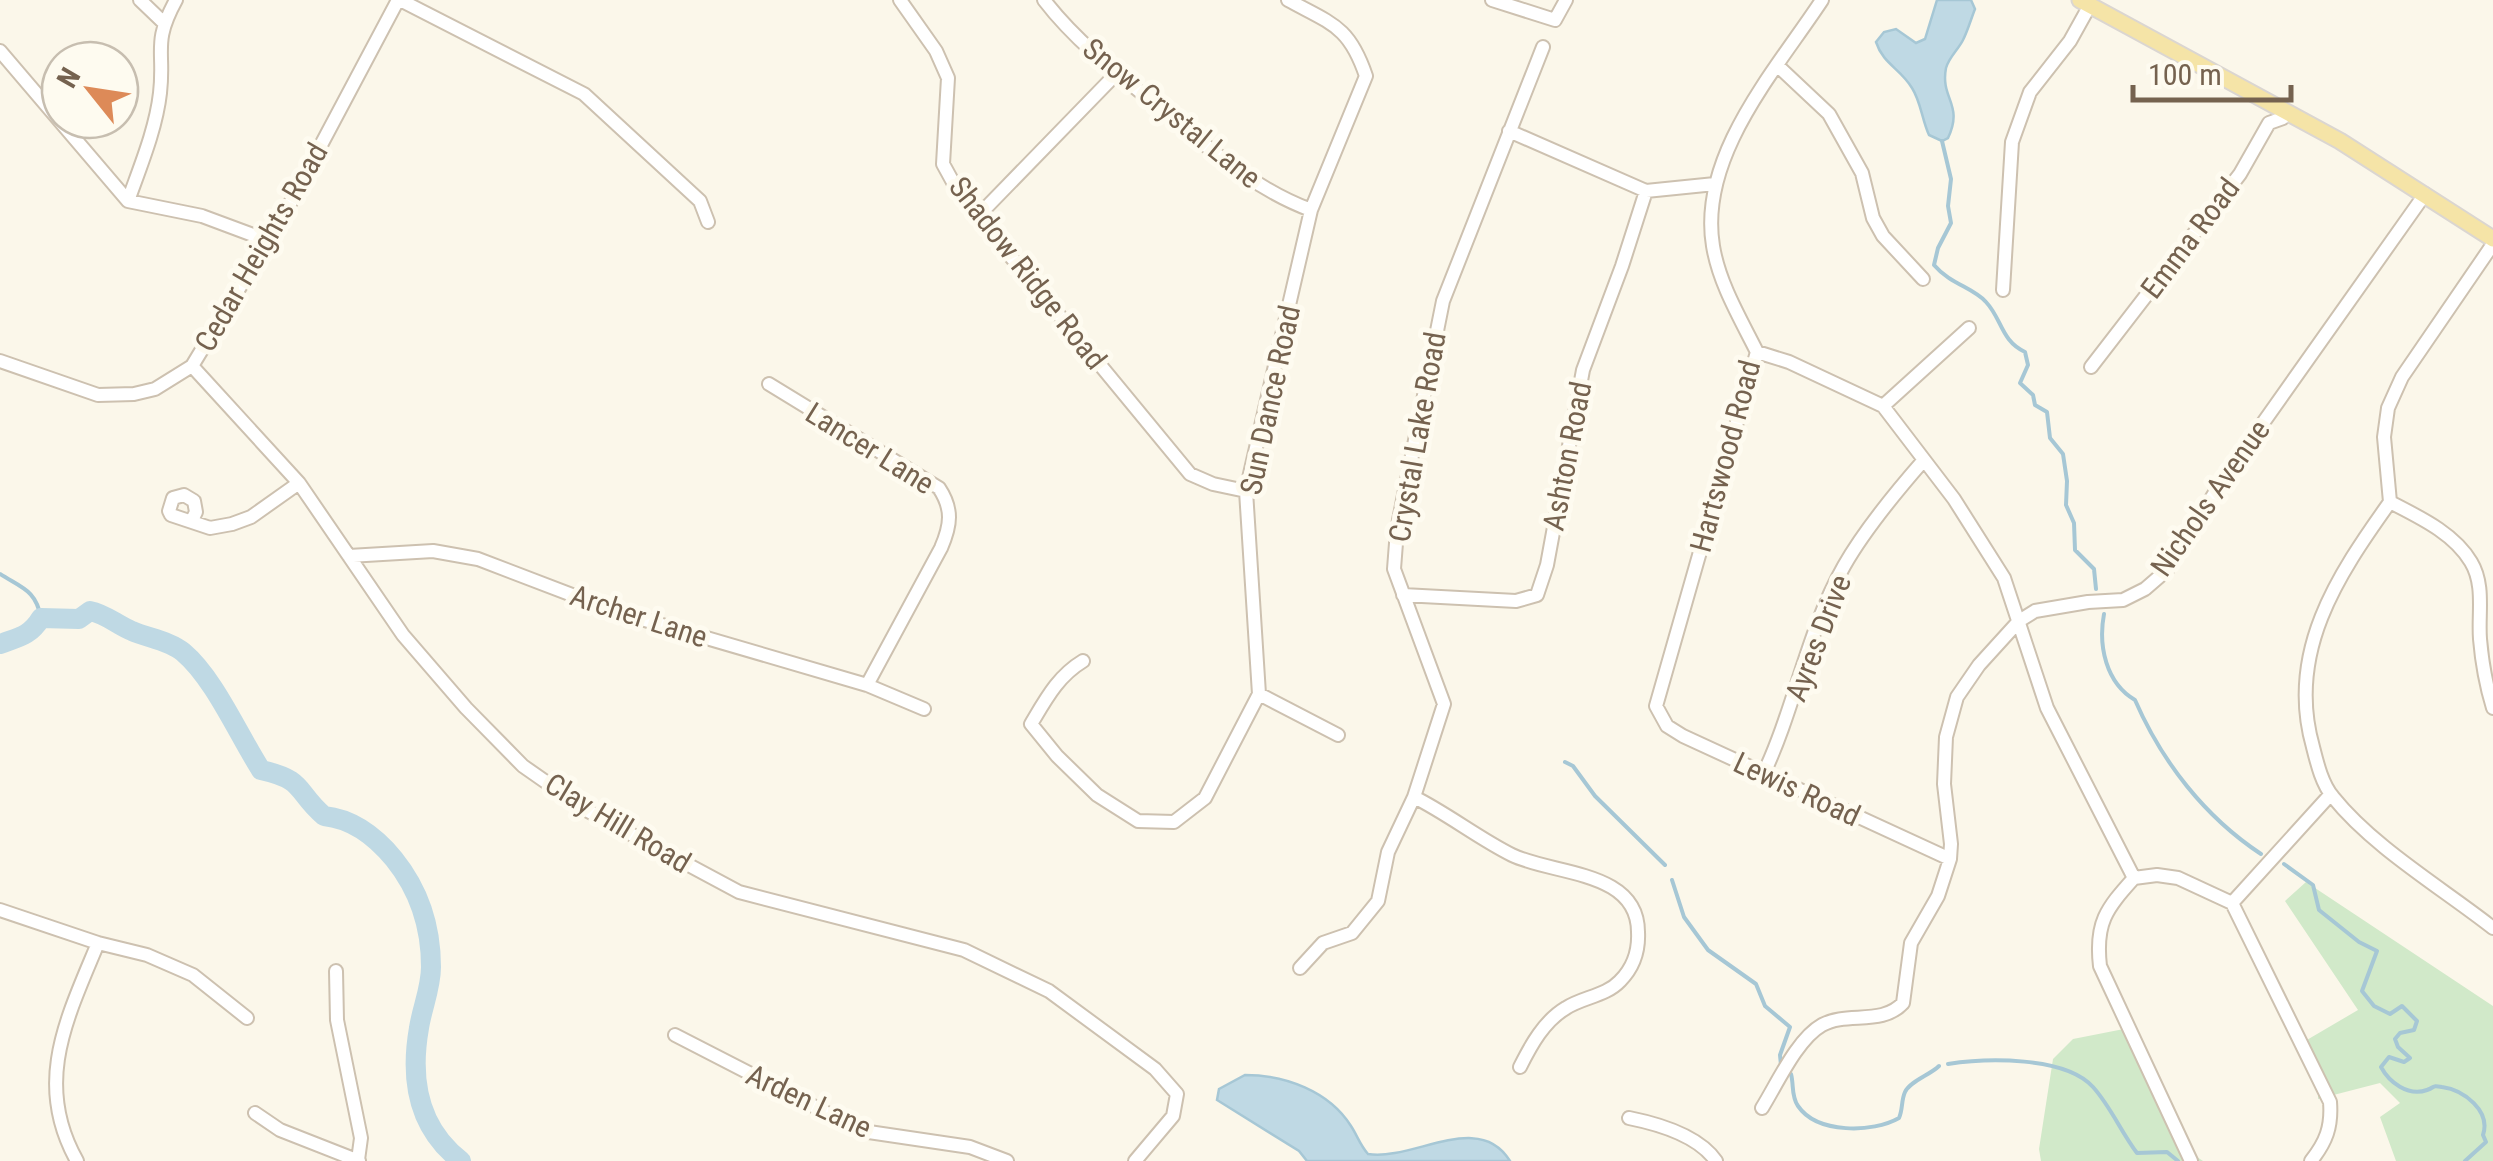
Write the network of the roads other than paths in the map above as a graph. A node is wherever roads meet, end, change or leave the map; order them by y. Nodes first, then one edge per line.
1 (140, 0) edge
2 (176, 0) edge
3 (399, 0) edge
4 (900, 0) edge
5 (1044, 0) edge
6 (1288, 0) edge
7 (1492, 0) edge
8 (1566, 0) edge
9 (1822, 0) edge
10 (2085, 2) edge
11 (164, 23) junction
12 (1542, 46) dead end
13 (0, 52) edge
14 (1779, 67) junction
15 (1117, 73) junction
16 (2288, 112) junction
17 (1509, 131) junction
18 (1715, 184) junction
19 (1646, 191) junction
20 (2425, 194) junction
21 (128, 201) junction
22 (1311, 210) junction
23 (978, 216) junction
24 (708, 222) dead end
25 (268, 240) junction
26 (2493, 241) edge
27 (1923, 279) dead end
28 (2003, 290) dead end
29 (1969, 328) dead end
30 (1756, 352) junction
31 (0, 361) edge
32 (192, 366) junction
33 (2091, 367) dead end
34 (769, 384) dead end
35 (1884, 406) junction
36 (1923, 461) junction
37 (299, 483) junction
38 (1246, 491) junction
39 (2390, 502) junction
40 (192, 520) dead end
41 (350, 556) junction
42 (1402, 595) junction
43 (2019, 621) junction
44 (1084, 661) dead end
45 (867, 685) junction
46 (1258, 694) junction
47 (1656, 706) joint
48 (2493, 708) edge
49 (924, 709) dead end
50 (1338, 735) dead end
51 (1763, 775) junction
52 (2330, 794) junction
53 (1414, 796) junction
54 (1950, 858) junction
55 (2134, 878) junction
56 (2232, 903) junction
57 (0, 910) edge
58 (2493, 928) edge
59 (98, 943) junction
60 (1300, 968) dead end
61 (336, 971) dead end
62 (247, 1018) dead end
63 (675, 1035) dead end
64 (1520, 1068) dead end
65 (1762, 1108) dead end
66 (255, 1113) dead end
67 (1629, 1118) dead end
68 (358, 1160) edge
69 (77, 1161) edge
70 (1007, 1161) edge
71 (1135, 1161) edge
72 (1716, 1161) edge
73 (2191, 1161) edge
74 (2311, 1161) edge

1 - 11 street
2 - 11 street
3 - 24 street
3 - 25 street, Cedar Heights Road
4 - 23 street, Shadow Ridge Road
5 - 15 street, Snow Crystal Lane
6 - 22 street, Sun Dance Road
7 - 8 street
9 - 14 street, Hartswood Road
10 - 16 main road
10 - 28 street
11 - 21 street
12 - 17 street, Crystal Lake Road
13 - 21 street
14 - 18 street, Hartswood Road
14 - 27 street
15 - 22 street, Snow Crystal Lane
15 - 23 street
16 - 20 main road
16 - 33 street, Emma Road
17 - 19 street
17 - 42 street, Crystal Lake Road
18 - 19 street
18 - 30 street, Hartswood Road
19 - 42 street, Ashton Road
20 - 26 main road
20 - 43 street, Nichols Avenue
21 - 25 street
22 - 38 street, Sun Dance Road
23 - 38 street, Shadow Ridge Road
25 - 32 street, Cedar Heights Road
26 - 39 street
29 - 35 street
30 - 35 street
30 - 47 street, Hartswood Road
31 - 32 street, Cedar Heights Road
32 - 37 street, Clay Hill Road
34 - 45 street, Lancer Lane
35 - 36 street
36 - 43 street
36 - 51 street, Ayres Drive
37 - 40 street
37 - 41 street, Clay Hill Road
38 - 46 street, Sun Dance Road
39 - 48 street
39 - 52 street
41 - 45 street, Archer Lane
41 - 71 street, Clay Hill Road
42 - 53 street, Crystal Lake Road
43 - 54 street, Nichols Avenue
43 - 55 street
44 - 46 street
45 - 49 street, Archer Lane
46 - 50 street
47 - 51 street, Lewis Road
51 - 54 street, Lewis Road
52 - 56 street
52 - 58 street
53 - 60 street, Crystal Lake Road
53 - 64 street
54 - 65 street, Nichols Avenue
55 - 56 street
55 - 73 street
56 - 74 street
57 - 59 street
59 - 62 street
59 - 69 street
61 - 68 street
63 - 70 street, Arden Lane
66 - 68 street
67 - 72 street

